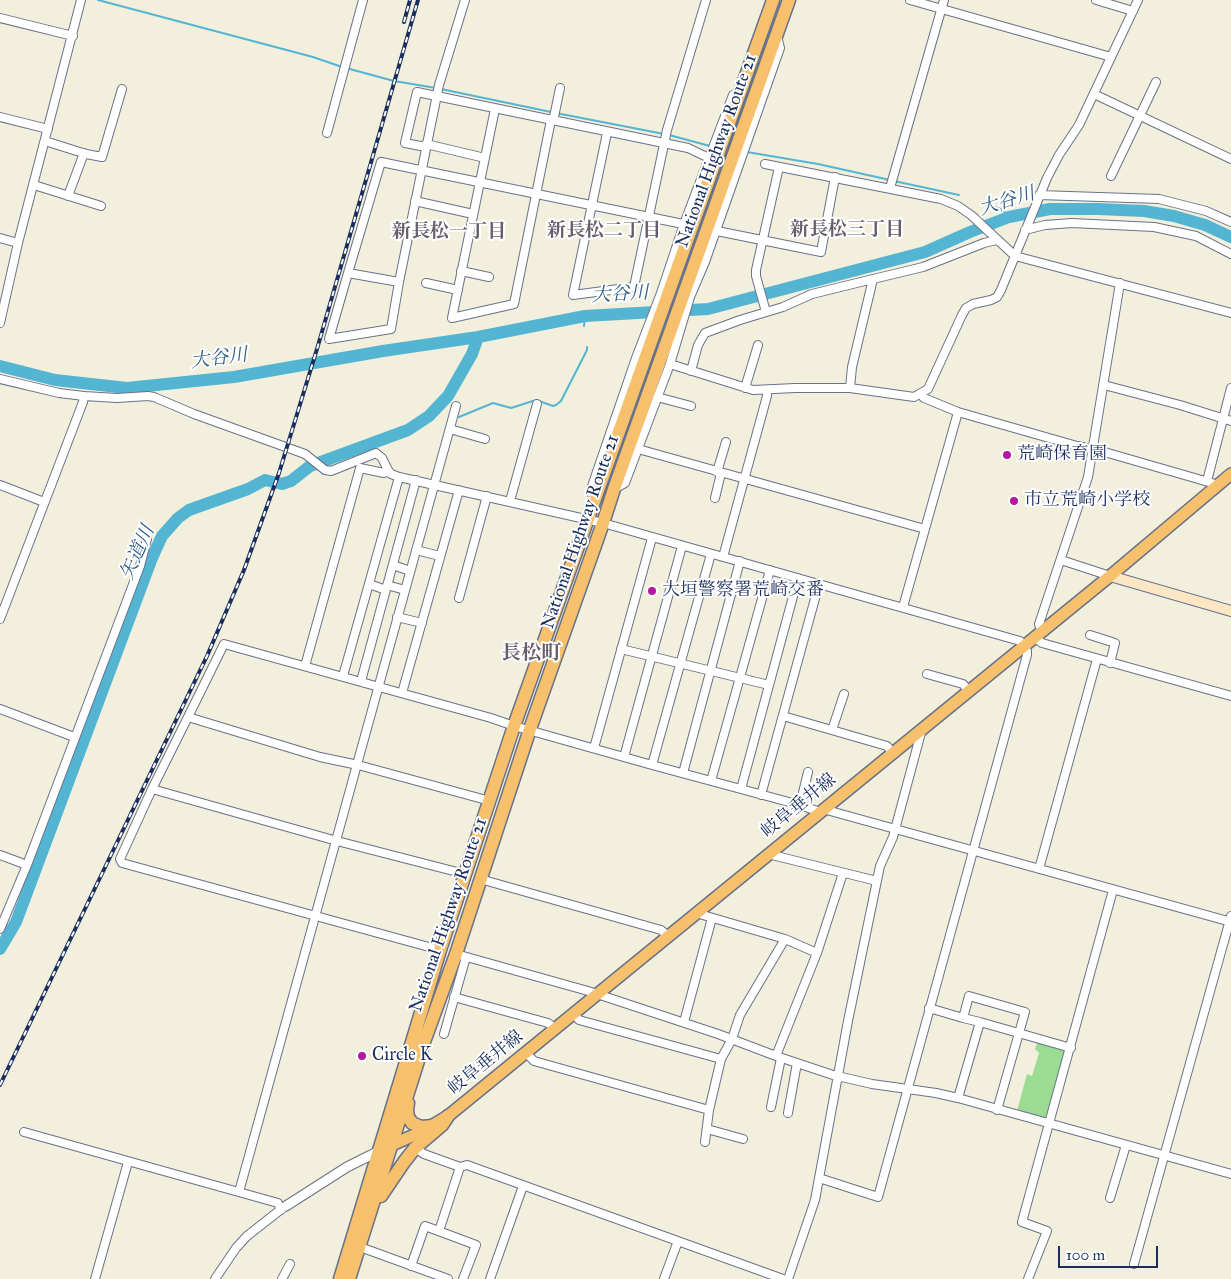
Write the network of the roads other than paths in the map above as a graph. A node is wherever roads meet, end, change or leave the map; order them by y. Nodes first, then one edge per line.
1 (81, 0) edge
2 (363, 0) edge
3 (465, 0) edge
4 (706, 0) edge
5 (773, 0) edge
6 (789, 0) edge
7 (910, 0) edge
8 (1096, 0) edge
9 (1138, 0) edge
10 (943, 4) edge
11 (1133, 11) junction
12 (0, 18) edge
13 (73, 36) junction
14 (1111, 57) junction
15 (1156, 82) dead end
16 (742, 86) junction
17 (560, 88) dead end
18 (122, 89) dead end
19 (438, 92) junction
20 (1094, 94) junction
21 (495, 109) junction
22 (1140, 114) junction
23 (553, 115) junction
24 (0, 117) edge
25 (48, 129) junction
26 (607, 132) junction
27 (327, 133) dead end
28 (666, 137) junction
29 (45, 141) junction
30 (426, 146) junction
31 (84, 153) junction
32 (714, 155) junction
33 (1230, 155) edge
34 (738, 156) junction
35 (485, 158) junction
36 (765, 164) dead end
37 (779, 167) junction
38 (422, 170) junction
39 (1111, 176) dead end
40 (835, 177) junction
41 (480, 183) junction
42 (34, 185) junction
43 (890, 188) junction
44 (536, 193) junction
45 (68, 196) junction
46 (1038, 197) junction
47 (416, 202) junction
48 (101, 206) dead end
49 (592, 206) junction
50 (473, 214) junction
51 (649, 218) junction
52 (1231, 222) edge
53 (686, 225) junction
54 (1025, 229) junction
55 (714, 231) junction
56 (0, 238) edge
57 (995, 238) junction
58 (764, 240) junction
59 (18, 243) junction
60 (1231, 254) edge
61 (1014, 256) junction
62 (461, 271) junction
63 (348, 273) junction
64 (489, 277) dead end
65 (872, 279) junction
66 (399, 282) junction
67 (426, 283) dead end
68 (1120, 283) junction
69 (458, 290) junction
70 (664, 295) junction
71 (686, 298) junction
72 (766, 309) junction
73 (1231, 313) edge
74 (0, 323) edge
75 (675, 329) junction
76 (758, 345) dead end
77 (670, 364) junction
78 (691, 371) junction
79 (0, 379) edge
80 (1104, 385) junction
81 (745, 388) junction
82 (850, 388) junction
83 (1231, 388) edge
84 (767, 391) junction
85 (920, 394) junction
86 (84, 396) junction
87 (657, 397) junction
88 (537, 404) dead end
89 (456, 406) dead end
90 (691, 406) dead end
91 (958, 412) junction
92 (1228, 420) edge
93 (450, 429) junction
94 (485, 439) dead end
95 (726, 442) dead end
96 (638, 449) junction
97 (1093, 450) junction
98 (388, 470) junction
99 (719, 472) junction
100 (1231, 474) edge
101 (400, 477) junction
102 (744, 479) junction
103 (416, 480) junction
104 (434, 484) junction
105 (1212, 484) junction
106 (0, 485) edge
107 (614, 489) junction
108 (458, 490) junction
109 (487, 496) junction
110 (715, 498) dead end
111 (510, 501) junction
112 (44, 502) junction
113 (589, 519) junction
114 (603, 523) junction
115 (925, 529) junction
116 (652, 538) junction
117 (148, 539) dead end
118 (682, 546) junction
119 (416, 550) junction
120 (712, 554) junction
121 (440, 556) junction
122 (723, 557) junction
123 (1061, 560) junction
124 (740, 562) junction
125 (393, 565) junction
126 (410, 570) junction
127 (770, 570) junction
128 (1110, 576) junction
129 (798, 578) junction
130 (369, 584) junction
131 (819, 584) junction
132 (387, 587) junction
133 (404, 590) junction
134 (459, 598) dead end
135 (903, 607) junction
136 (1231, 611) edge
137 (397, 617) junction
138 (0, 619) edge
139 (422, 624) junction
140 (1038, 634) junction
141 (1090, 635) dead end
142 (1023, 645) junction
143 (621, 649) junction
144 (651, 656) junction
145 (1097, 659) junction
146 (1110, 663) junction
147 (682, 664) junction
148 (305, 666) junction
149 (710, 671) junction
150 (927, 674) dead end
151 (343, 676) junction
152 (740, 678) junction
153 (361, 682) junction
154 (379, 686) junction
155 (768, 686) junction
156 (968, 690) junction
157 (402, 693) junction
158 (844, 694) dead end
159 (1231, 696) edge
160 (0, 709) edge
161 (188, 716) junction
162 (783, 716) junction
163 (514, 726) junction
164 (922, 727) junction
165 (530, 729) junction
166 (832, 730) junction
167 (74, 737) junction
168 (594, 748) junction
169 (892, 752) junction
170 (624, 757) junction
171 (358, 765) junction
172 (652, 765) junction
173 (808, 772) dead end
174 (683, 773) junction
175 (712, 781) junction
176 (152, 789) junction
177 (741, 789) junction
178 (761, 795) junction
179 (490, 801) junction
180 (800, 805) junction
181 (821, 811) junction
182 (895, 828) junction
183 (337, 840) junction
184 (973, 851) junction
185 (768, 854) junction
186 (0, 855) edge
187 (27, 865) junction
188 (1039, 869) junction
189 (843, 873) junction
190 (465, 874) junction
191 (480, 879) junction
192 (876, 881) junction
193 (1113, 890) junction
194 (696, 914) junction
195 (316, 916) junction
196 (712, 918) junction
197 (1230, 920) edge
198 (0, 929) edge
199 (668, 936) junction
200 (785, 940) junction
201 (440, 950) junction
202 (817, 953) junction
203 (461, 955) junction
204 (598, 994) junction
205 (454, 997) junction
206 (930, 1008) junction
207 (574, 1014) junction
208 (963, 1018) junction
209 (684, 1022) junction
210 (980, 1022) junction
211 (555, 1028) junction
212 (1019, 1033) junction
213 (444, 1034) dead end
214 (732, 1039) junction
215 (424, 1042) junction
216 (1071, 1048) junction
217 (526, 1053) junction
218 (778, 1057) junction
219 (721, 1059) junction
220 (797, 1063) junction
221 (838, 1075) junction
222 (907, 1089) junction
223 (958, 1098) junction
224 (771, 1107) dead end
225 (709, 1110) junction
226 (997, 1110) junction
227 (788, 1113) dead end
228 (448, 1116) junction
229 (1050, 1124) junction
230 (433, 1126) junction
231 (707, 1129) junction
232 (24, 1132) dead end
233 (743, 1139) dead end
234 (705, 1142) dead end
235 (391, 1145) junction
236 (1126, 1145) junction
237 (416, 1148) junction
238 (379, 1151) junction
239 (1166, 1156) junction
240 (128, 1162) junction
241 (460, 1167) junction
242 (1231, 1174) edge
243 (819, 1178) junction
244 (523, 1186) junction
245 (239, 1192) junction
246 (1110, 1198) dead end
247 (284, 1208) junction
248 (366, 1230) junction
249 (439, 1231) junction
250 (678, 1241) junction
251 (360, 1247) junction
252 (290, 1264) dead end
253 (1134, 1264) dead end
254 (411, 1266) junction
255 (95, 1279) edge
256 (215, 1279) edge
257 (282, 1279) edge
258 (340, 1279) edge
259 (349, 1279) edge
260 (448, 1279) edge
261 (463, 1279) edge
262 (490, 1279) edge
263 (664, 1279) edge
264 (783, 1279) edge
265 (788, 1279) edge
266 (1028, 1279) edge

1 - 13 street
2 - 27 street
3 - 19 street
4 - 28 street
5 - 16 highway, National Highway Route 21
6 - 34 highway, National Highway Route 21
7 - 10 street
8 - 11 street
9 - 11 street
10 - 14 street
10 - 43 street
11 - 14 street
12 - 13 street
13 - 25 street
14 - 20 street
15 - 22 street
16 - 32 highway, National Highway Route 21
16 - 32 street
17 - 23 street
18 - 31 street
19 - 21 street
19 - 30 street
19 - 30 street
20 - 22 street
20 - 46 street
21 - 23 street
21 - 35 street
22 - 33 street
22 - 39 street
23 - 26 street
23 - 44 street
24 - 25 street
25 - 29 street
26 - 28 street
26 - 49 street
28 - 32 street
28 - 51 street
29 - 31 street
29 - 42 street
30 - 35 street
30 - 38 street
31 - 45 street
32 - 53 street
32 - 70 highway, National Highway Route 21
34 - 55 street
34 - 71 highway, National Highway Route 21
35 - 41 street
36 - 37 street
37 - 40 street
37 - 58 street
38 - 41 street
38 - 47 street
38 - 63 street
40 - 43 street
40 - 58 street
41 - 44 street
41 - 50 street
42 - 45 street
42 - 59 street
43 - 57 street
44 - 49 street
44 - 69 street
45 - 48 street
46 - 52 street
46 - 54 street
47 - 50 street
47 - 66 street
49 - 51 street
49 - 51 street
50 - 62 street
51 - 53 street
53 - 70 street
54 - 60 street
54 - 61 street
55 - 58 street
55 - 71 street
56 - 59 street
57 - 61 street
57 - 65 street
58 - 72 street
59 - 74 street
61 - 68 street
61 - 85 street
62 - 64 street
62 - 69 street
63 - 66 street
63 - 66 street
65 - 72 street
65 - 82 street
67 - 69 street
68 - 73 street
68 - 80 street
70 - 113 highway, National Highway Route 21
71 - 75 highway, National Highway Route 21
72 - 78 street
75 - 77 street
75 - 107 highway, National Highway Route 21
76 - 81 street
77 - 78 street
77 - 87 street
78 - 81 street
79 - 86 street
80 - 92 street
80 - 97 street
81 - 84 street
82 - 84 street
82 - 85 street
83 - 92 street
84 - 102 street
85 - 91 street
86 - 98 street
86 - 112 street
87 - 90 street
87 - 96 street
88 - 111 street
89 - 93 street
91 - 97 street
91 - 115 street
92 - 105 street
93 - 94 street
93 - 104 street
95 - 99 street
96 - 99 street
96 - 107 street
97 - 105 street
97 - 123 street
98 - 101 street
98 - 148 street
99 - 102 street
99 - 110 street
100 - 105 main road, 岐阜垂井線
101 - 103 street
101 - 130 street
102 - 115 street
102 - 122 street
103 - 104 street
103 - 125 street
104 - 108 street
104 - 119 street
105 - 128 main road, 岐阜垂井線
106 - 112 street
107 - 114 highway, National Highway Route 21
108 - 109 street
108 - 121 street
109 - 111 street
109 - 134 street
111 - 113 street
112 - 138 street
113 - 114 street
113 - 163 highway, National Highway Route 21
114 - 116 street
114 - 165 highway, National Highway Route 21
115 - 135 street
116 - 118 street
116 - 143 street
117 - 167 street
118 - 120 street
118 - 144 street
119 - 121 street
119 - 126 street
120 - 122 street
120 - 147 street
121 - 139 street
122 - 124 street
123 - 128 street
123 - 140 street
124 - 127 street
124 - 149 street
125 - 126 street
125 - 132 street
126 - 133 street
127 - 129 street
127 - 152 street
128 - 136 main road
128 - 140 main road, 岐阜垂井線
129 - 131 street
129 - 155 street
130 - 132 street
130 - 151 street
131 - 135 street
131 - 162 street
132 - 133 street
132 - 153 street
133 - 137 street
135 - 142 street
137 - 139 street
137 - 154 street
139 - 157 street
140 - 142 main road, 岐阜垂井線
140 - 145 street
141 - 146 street
142 - 156 main road, 岐阜垂井線
142 - 184 street
143 - 144 street
143 - 168 street
144 - 147 street
144 - 170 street
145 - 146 street
145 - 188 street
146 - 159 street
147 - 149 street
147 - 172 street
148 - 151 street
148 - 161 street
149 - 152 street
149 - 174 street
150 - 156 street
151 - 153 street
152 - 155 street
152 - 175 street
153 - 154 street
154 - 157 street
154 - 171 street
155 - 177 street
156 - 164 main road, 岐阜垂井線
157 - 163 street
158 - 166 street
160 - 167 street
161 - 171 street
161 - 176 street
162 - 166 street
162 - 178 street
163 - 165 street
163 - 179 highway, National Highway Route 21
164 - 169 main road, 岐阜垂井線
164 - 182 street
165 - 168 street
165 - 191 highway, National Highway Route 21
166 - 169 street
167 - 187 street
168 - 170 street
169 - 181 main road, 岐阜垂井線
170 - 172 street
171 - 179 street
171 - 183 street
172 - 174 street
173 - 180 street
174 - 175 street
175 - 177 street
176 - 183 street
176 - 195 street
177 - 178 street
178 - 180 street
179 - 190 highway, National Highway Route 21
180 - 181 street
181 - 182 street
181 - 185 main road, 岐阜垂井線
182 - 184 street
182 - 192 street
183 - 190 street
183 - 195 street
184 - 188 street
184 - 206 street
185 - 189 street
185 - 194 main road, 岐阜垂井線
186 - 187 street
187 - 198 street
188 - 193 street
189 - 192 street
189 - 202 street
190 - 201 highway, National Highway Route 21
191 - 199 street
191 - 203 highway, National Highway Route 21
192 - 221 street
193 - 197 street
193 - 216 street
194 - 196 street
194 - 199 main road, 岐阜垂井線
195 - 201 street
195 - 245 street
196 - 200 street
196 - 209 street
197 - 239 street
199 - 204 main road, 岐阜垂井線
200 - 202 street
200 - 214 street
201 - 238 highway, National Highway Route 21
202 - 218 street
203 - 204 street
203 - 205 street
203 - 215 highway, National Highway Route 21
204 - 207 main road, 岐阜垂井線
204 - 209 street
205 - 211 street
205 - 213 street
206 - 208 street
206 - 222 street
207 - 211 main road, 岐阜垂井線
207 - 219 street
208 - 210 street
208 - 212 street
209 - 214 street
210 - 212 street
210 - 223 street
211 - 217 main road, 岐阜垂井線
212 - 216 street
212 - 226 street
214 - 218 street
214 - 219 street
215 - 230 highway
215 - 235 highway, National Highway Route 21
216 - 229 street
217 - 225 street
217 - 228 main road, 岐阜垂井線
218 - 220 street
218 - 224 street
219 - 225 street
220 - 221 street
220 - 227 street
221 - 222 street
221 - 243 street
222 - 223 street
222 - 243 street
223 - 226 street
225 - 231 street
226 - 229 street
228 - 230 main road, 岐阜垂井線
228 - 237 highway
229 - 236 street
229 - 266 street
230 - 235 main road, 岐阜垂井線
231 - 233 street
231 - 234 street
232 - 240 street
235 - 238 main road, 岐阜垂井線
235 - 248 highway, National Highway Route 21
236 - 239 street
236 - 246 street
237 - 241 street
237 - 248 highway
238 - 247 street
238 - 258 highway, National Highway Route 21
239 - 242 street
239 - 253 street
240 - 245 street
240 - 255 street
241 - 244 street
241 - 249 street
243 - 265 street
244 - 250 street
244 - 262 street
245 - 247 street
247 - 256 street
248 - 251 highway, National Highway Route 21
249 - 254 street
249 - 261 street
250 - 263 street
250 - 264 street
251 - 254 street
251 - 259 highway, National Highway Route 21
252 - 257 street
254 - 260 street

